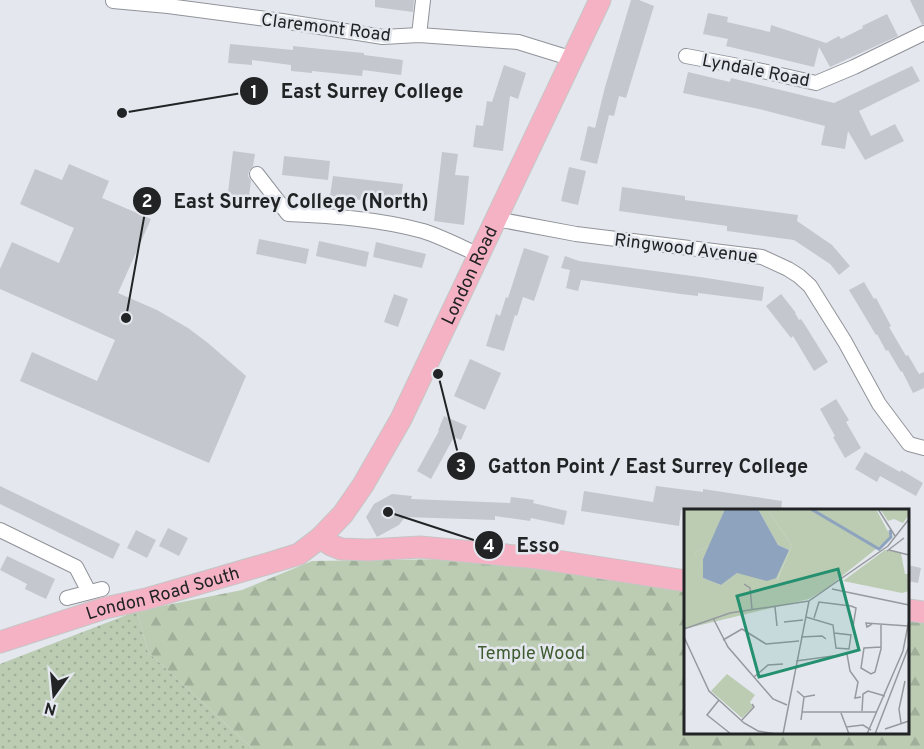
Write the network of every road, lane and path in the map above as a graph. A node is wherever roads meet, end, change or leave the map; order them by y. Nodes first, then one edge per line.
1 (423, 0) edge
2 (600, 0) edge
3 (113, 1) edge
4 (924, 33) edge
5 (418, 35) junction
6 (686, 56) dead end
7 (573, 59) junction
8 (257, 174) dead end
9 (496, 219) junction
10 (479, 255) junction
11 (924, 448) edge
12 (0, 530) edge
13 (320, 538) junction
14 (684, 581) edge
15 (67, 598) dead end
16 (909, 610) edge
17 (924, 612) edge
18 (0, 642) edge

1 - 5 street
2 - 7 main road, London Road
3 - 5 street, Claremont Road
4 - 6 street, Lyndale Road
5 - 7 street, Claremont Road
7 - 9 main road, London Road
8 - 10 street
9 - 10 main road, London Road
9 - 11 street, Ringwood Avenue
10 - 13 main road, London Road
12 - 15 street
13 - 14 main road
13 - 18 main road, London Road South
16 - 17 main road

